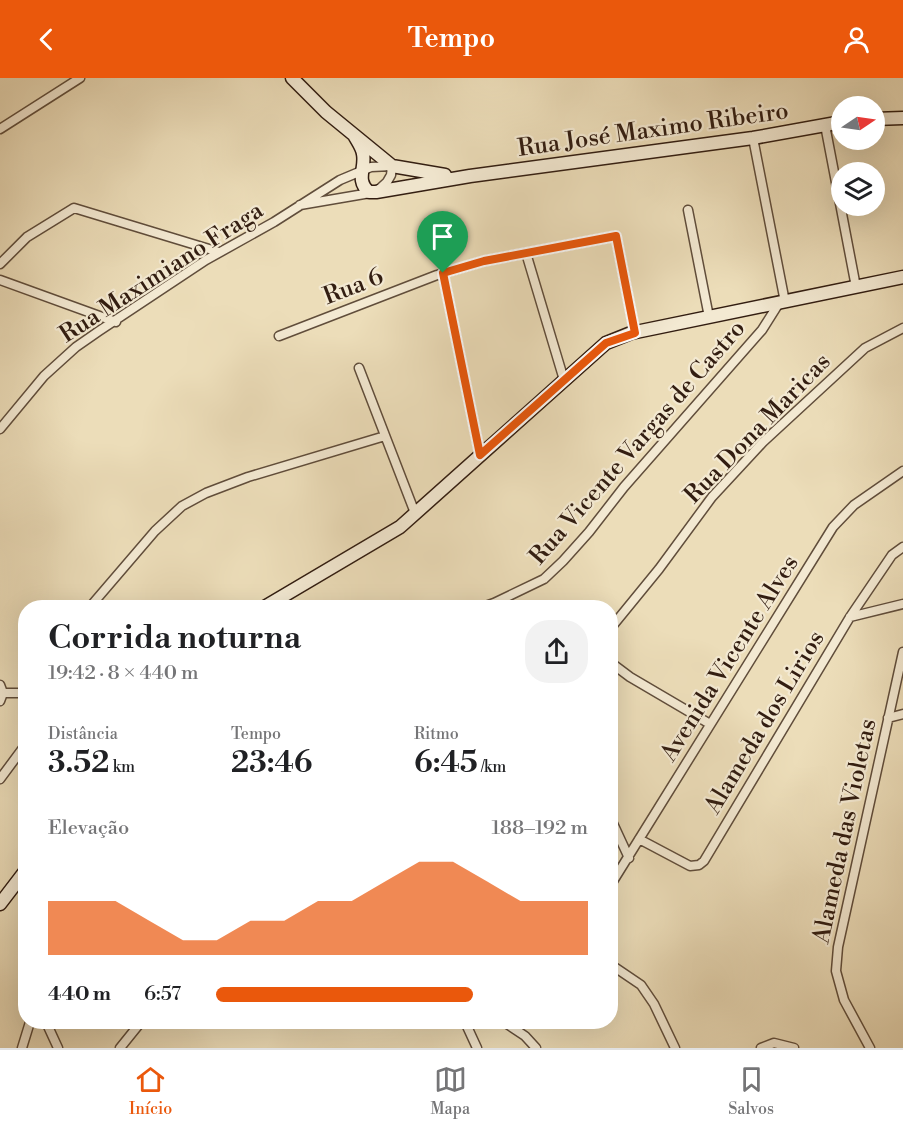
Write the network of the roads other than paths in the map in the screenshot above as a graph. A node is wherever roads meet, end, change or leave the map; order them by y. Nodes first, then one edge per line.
1 (80, 78) edge
2 (292, 78) edge
3 (903, 118) edge
4 (885, 119) edge
5 (831, 124) edge
6 (825, 125) junction
7 (0, 129) edge
8 (354, 135) junction
9 (753, 138) junction
10 (392, 166) junction
11 (362, 170) junction
12 (470, 176) junction
13 (376, 192) junction
14 (300, 205) junction
15 (688, 210) dead end
16 (219, 252) junction
17 (526, 253) junction
18 (0, 264) edge
19 (443, 273) junction
20 (903, 278) edge
21 (0, 280) edge
22 (856, 287) junction
23 (782, 302) junction
24 (709, 317) junction
25 (116, 322) junction
26 (903, 328) edge
27 (635, 333) junction
28 (279, 336) dead end
29 (359, 368) dead end
30 (564, 380) junction
31 (0, 429) edge
32 (385, 435) junction
33 (480, 455) junction
34 (903, 471) edge
35 (415, 513) junction
36 (903, 547) edge
37 (96, 600) edge
38 (277, 600) edge
39 (500, 600) edge
40 (903, 604) edge
41 (850, 617) junction
42 (618, 619) edge
43 (903, 652) edge
44 (618, 668) edge
45 (1, 693) edge
46 (18, 693) edge
47 (903, 714) edge
48 (888, 718) junction
49 (710, 724) junction
50 (18, 754) edge
51 (0, 778) edge
52 (618, 834) edge
53 (639, 839) junction
54 (629, 858) junction
55 (618, 874) edge
56 (18, 880) edge
57 (0, 904) edge
58 (618, 969) edge
59 (28, 1029) edge
60 (49, 1029) edge
61 (135, 1029) edge
62 (468, 1029) edge
63 (514, 1029) edge
64 (22, 1048) edge
65 (58, 1048) edge
66 (120, 1048) edge
67 (477, 1048) edge
68 (536, 1048) edge
69 (675, 1048) edge
70 (761, 1048) edge
71 (794, 1048) edge
72 (870, 1048) edge

1 - 7 street
2 - 8 street, Rua José Maximo Ribeiro
3 - 4 street
5 - 6 street, Rua José Maximo Ribeiro
6 - 9 street, Rua José Maximo Ribeiro
6 - 22 street
8 - 10 street, Rua José Maximo Ribeiro
8 - 11 street
9 - 12 street, Rua José Maximo Ribeiro
9 - 23 street
10 - 11 street, Rua Maximiano Fraga
10 - 12 street, Rua José Maximo Ribeiro
10 - 13 street
11 - 13 street
11 - 14 street, Rua Maximiano Fraga
12 - 13 street, Rua José Maximo Ribeiro
13 - 14 street, Rua Maximiano Fraga
14 - 16 street, Rua Maximiano Fraga
15 - 24 street
16 - 18 street
16 - 25 street, Rua Maximiano Fraga
17 - 19 street, Rua 6
17 - 27 street, Rua 6
17 - 30 street
19 - 28 street, Rua 6
19 - 33 street
20 - 22 street
21 - 25 street
22 - 23 street
23 - 24 street
23 - 39 street, Rua Vicente Vargas de Castro
24 - 27 street
25 - 31 street, Rua Maximiano Fraga
26 - 42 street, Rua Dona Maricas
27 - 30 street
29 - 32 street
30 - 33 street
32 - 35 street
32 - 37 street
33 - 35 street
34 - 49 street, Avenida Vicente Alves
35 - 38 street
36 - 41 street, Alameda dos Lirios
40 - 41 street
41 - 53 street, Alameda dos Lirios
43 - 48 street, Alameda das Violetas
44 - 49 street
45 - 46 street
47 - 48 street
48 - 72 street, Alameda das Violetas
49 - 53 street, Avenida Vicente Alves
50 - 51 street
52 - 54 street
53 - 54 street, Avenida Vicente Alves
54 - 55 street, Avenida Vicente Alves
56 - 57 street
58 - 69 street
59 - 64 street
60 - 65 street
61 - 66 street
62 - 67 street
63 - 68 street
70 - 71 street

